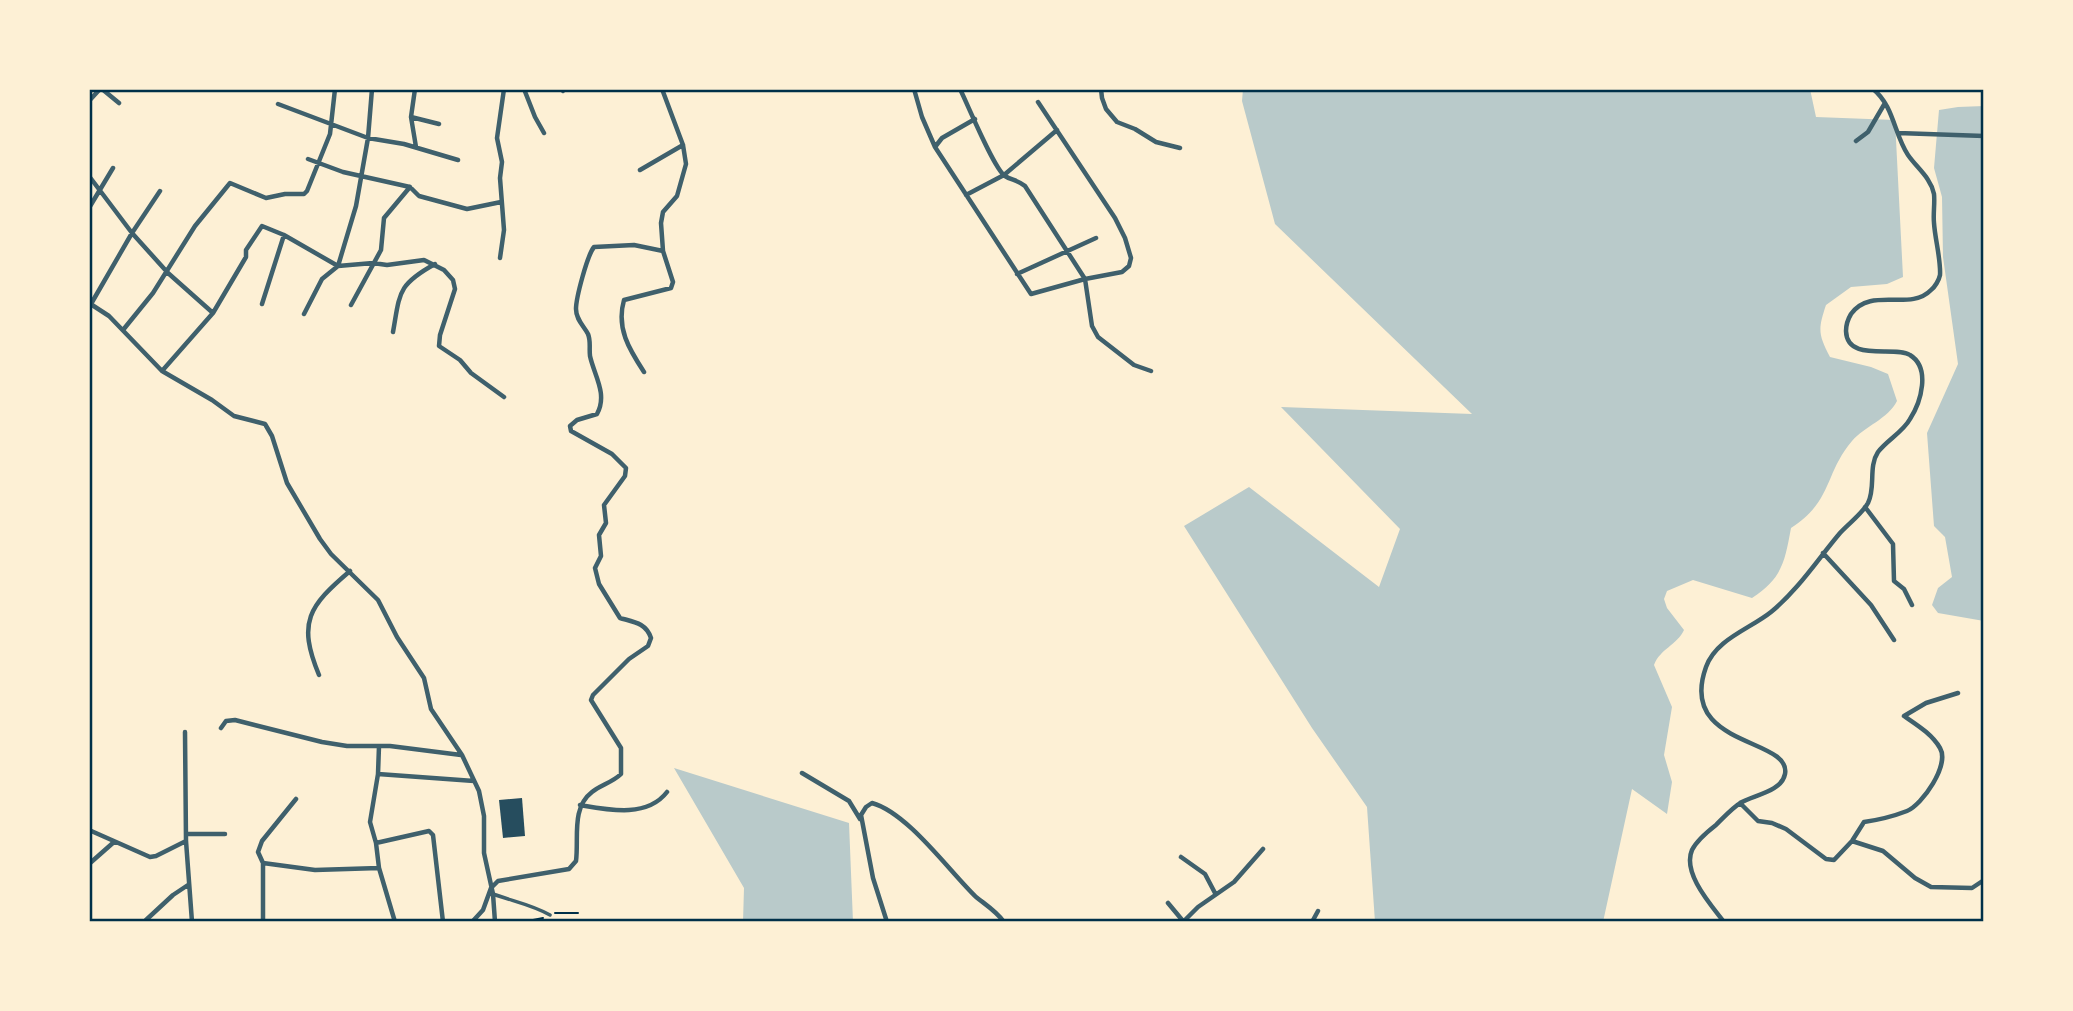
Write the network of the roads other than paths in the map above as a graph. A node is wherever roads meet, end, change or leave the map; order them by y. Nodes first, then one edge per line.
1 (101, 89) edge
2 (335, 89) edge
3 (372, 89) edge
4 (415, 89) edge
5 (504, 89) edge
6 (524, 89) edge
7 (662, 89) edge
8 (914, 89) edge
9 (960, 89) edge
10 (1101, 89) edge
11 (1873, 89) edge
12 (89, 101) edge
13 (1038, 102) dead end
14 (1886, 102) junction
15 (119, 103) dead end
16 (278, 104) dead end
17 (411, 117) junction
18 (975, 119) junction
19 (332, 124) junction
20 (439, 124) dead end
21 (1057, 130) junction
22 (544, 133) dead end
23 (1898, 133) junction
24 (1984, 136) edge
25 (368, 138) junction
26 (1856, 141) dead end
27 (683, 145) junction
28 (416, 147) junction
29 (935, 147) junction
30 (1180, 148) dead end
31 (308, 159) dead end
32 (458, 160) dead end
33 (320, 163) junction
34 (113, 167) dead end
35 (640, 170) dead end
36 (362, 175) junction
37 (1004, 175) junction
38 (89, 176) edge
39 (410, 187) junction
40 (100, 191) junction
41 (160, 191) dead end
42 (966, 195) junction
43 (501, 202) junction
44 (89, 208) edge
45 (132, 233) junction
46 (284, 235) junction
47 (1096, 238) dead end
48 (663, 251) junction
49 (1066, 252) junction
50 (500, 258) dead end
51 (373, 263) junction
52 (435, 264) junction
53 (338, 266) junction
54 (168, 273) junction
55 (1017, 274) junction
56 (1085, 279) junction
57 (90, 303) edge
58 (262, 304) dead end
59 (351, 305) dead end
60 (213, 313) junction
61 (304, 314) dead end
62 (123, 330) junction
63 (393, 332) dead end
64 (1151, 371) dead end
65 (162, 372) junction
66 (644, 372) dead end
67 (504, 397) dead end
68 (1865, 507) junction
69 (1823, 553) junction
70 (351, 571) junction
71 (1912, 605) dead end
72 (1895, 640) dead end
73 (319, 675) dead end
74 (1958, 693) dead end
75 (221, 727) dead end
76 (186, 732) dead end
77 (379, 746) junction
78 (462, 755) junction
79 (802, 773) dead end
80 (378, 774) junction
81 (474, 781) junction
82 (667, 792) dead end
83 (296, 799) dead end
84 (1740, 803) junction
85 (580, 805) junction
86 (863, 823) junction
87 (89, 831) edge
88 (225, 834) dead end
89 (186, 837) junction
90 (1852, 841) junction
91 (114, 842) junction
92 (376, 843) junction
93 (1263, 849) dead end
94 (1181, 857) dead end
95 (263, 863) junction
96 (89, 864) edge
97 (379, 868) junction
98 (1984, 880) edge
99 (189, 884) junction
100 (491, 888) junction
101 (1216, 893) junction
102 (493, 894) junction
103 (1168, 903) dead end
104 (1318, 911) dead end
105 (550, 915) dead end
106 (146, 920) edge
107 (1183, 921) edge
108 (191, 922) edge
109 (263, 922) edge
110 (395, 922) edge
111 (443, 922) edge
112 (472, 922) edge
113 (495, 922) edge
114 (887, 922) edge
115 (1004, 922) edge
116 (1312, 922) edge
117 (1724, 922) edge

1 - 12 street
1 - 15 street
2 - 19 street
3 - 25 street
4 - 17 street
5 - 43 street
6 - 22 street
7 - 27 street
8 - 29 street
9 - 18 street
10 - 30 street
11 - 14 street
13 - 21 street
14 - 23 street
14 - 26 street
16 - 19 street
17 - 20 street
17 - 28 street
18 - 29 street
18 - 37 street
19 - 25 street
19 - 33 street
21 - 37 street
21 - 56 street
23 - 24 street
23 - 68 street
25 - 28 street
25 - 36 street
27 - 35 street
27 - 48 street
28 - 32 street
29 - 42 street
31 - 33 street
33 - 36 street
33 - 54 street
34 - 40 street
36 - 39 street
36 - 53 street
37 - 42 street
37 - 49 street
38 - 40 street
39 - 43 street
39 - 51 street
40 - 44 street
40 - 45 street
41 - 45 street
42 - 55 street
43 - 50 street
45 - 54 street
45 - 57 street
46 - 53 street
46 - 58 street
46 - 60 street
47 - 49 street
48 - 66 street
48 - 85 street
49 - 55 street
49 - 56 street
51 - 52 street
51 - 53 street
51 - 59 street
52 - 63 street
52 - 67 street
53 - 61 street
54 - 60 street
54 - 62 street
55 - 56 street
56 - 64 street
57 - 62 street
60 - 65 street
62 - 65 street
65 - 70 street
68 - 69 street
68 - 71 street
69 - 72 street
69 - 84 street
70 - 73 street
70 - 78 street
74 - 90 street
75 - 77 street
76 - 89 street
77 - 78 street
77 - 80 street
78 - 81 street
79 - 86 street
80 - 81 street
80 - 92 street
81 - 100 street
82 - 85 street
83 - 95 street
84 - 90 street
84 - 117 street
85 - 100 street
86 - 114 street
86 - 115 street
87 - 91 street
88 - 89 street
89 - 91 street
89 - 99 street
90 - 98 street
91 - 96 street
92 - 97 street
92 - 111 street
93 - 101 street
94 - 101 street
95 - 97 street
95 - 109 street
97 - 110 street
99 - 106 street
99 - 108 street
100 - 102 street
100 - 112 street
101 - 107 street
102 - 105 street
102 - 113 street
103 - 107 street
104 - 116 street

